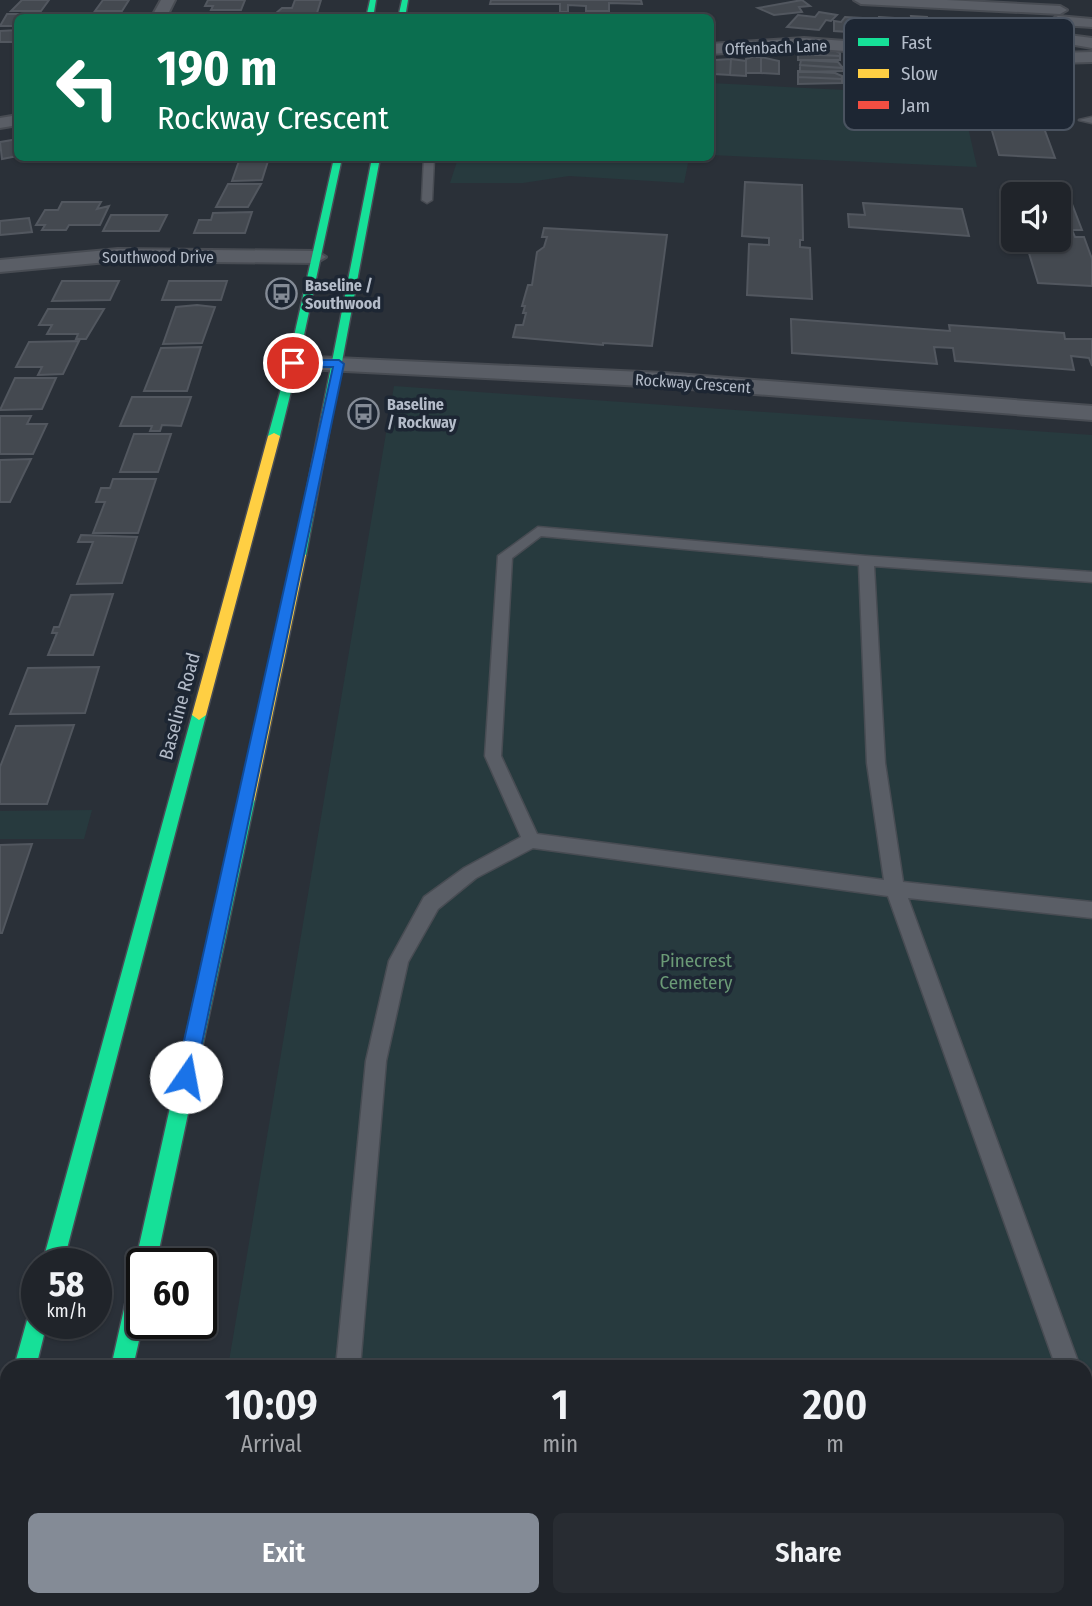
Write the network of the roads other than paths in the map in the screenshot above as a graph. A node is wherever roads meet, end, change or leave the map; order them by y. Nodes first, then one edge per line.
1 (861, 0) edge
2 (1061, 10) edge
3 (1092, 23) edge
4 (1074, 43) edge
5 (844, 46) edge
6 (1091, 48) edge
7 (714, 49) edge
8 (337, 161) edge
9 (375, 161) edge
10 (429, 161) edge
11 (427, 200) dead end
12 (316, 257) junction
13 (1, 268) edge
14 (293, 363) junction
15 (339, 364) junction
16 (1092, 412) edge
17 (866, 561) junction
18 (1092, 577) edge
19 (531, 840) junction
20 (895, 889) junction
21 (1092, 910) edge
22 (56, 1248) edge
23 (148, 1248) edge
24 (32, 1339) edge
25 (128, 1339) edge
26 (26, 1360) edge
27 (124, 1360) edge
28 (349, 1360) edge
29 (1065, 1360) edge

1 - 2 street
2 - 3 street
4 - 6 street
5 - 7 street, Offenbach Lane
8 - 12 main road, Baseline Road
9 - 15 main road
10 - 11 lane
12 - 13 street, Southwood Drive
12 - 14 main road, Baseline Road
14 - 15 street, Rockway Crescent
14 - 22 main road, Baseline Road
15 - 16 street, Rockway Crescent
15 - 23 main road
17 - 18 lane
17 - 19 lane
17 - 20 lane
19 - 20 lane
19 - 28 lane
20 - 21 lane
20 - 29 lane
24 - 26 main road
25 - 27 main road

